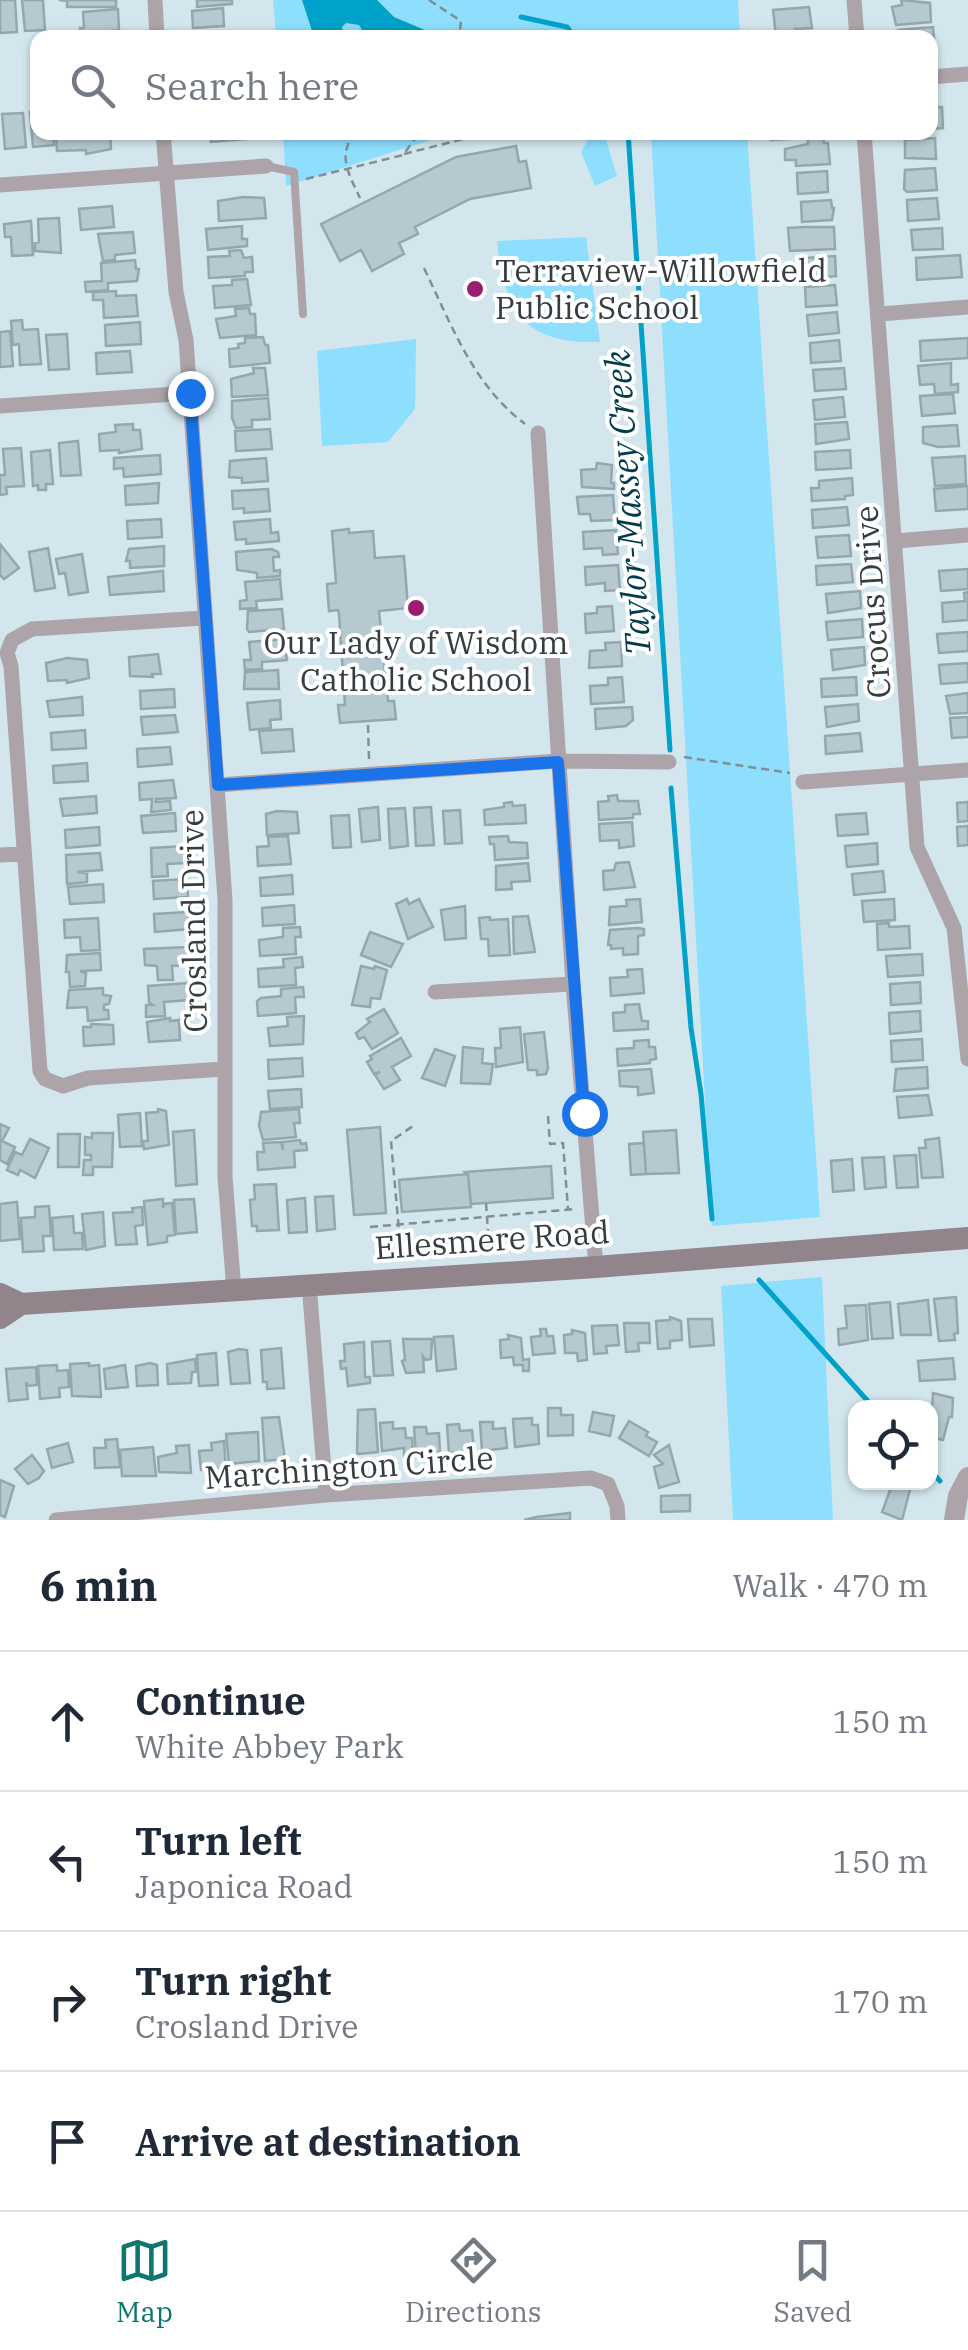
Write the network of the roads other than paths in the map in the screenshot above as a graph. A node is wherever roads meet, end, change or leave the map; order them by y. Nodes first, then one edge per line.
1 (154, 0) edge
2 (854, 0) edge
3 (156, 30) edge
4 (856, 30) edge
5 (968, 74) edge
6 (938, 76) edge
7 (163, 140) edge
8 (865, 140) edge
9 (266, 166) joint
10 (165, 173) junction
11 (0, 185) edge
12 (968, 307) edge
13 (303, 314) dead end
14 (880, 314) junction
15 (190, 393) junction
16 (0, 406) edge
17 (538, 434) road end
18 (968, 535) edge
19 (896, 541) junction
20 (203, 618) junction
21 (558, 762) junction
22 (669, 762) road end
23 (968, 770) edge
24 (912, 774) junction
25 (803, 782) road end
26 (218, 785) junction
27 (0, 854) edge
28 (23, 854) junction
29 (573, 984) junction
30 (434, 992) dead end
31 (966, 999) edge
32 (968, 1059) edge
33 (224, 1070) junction
34 (968, 1238) edge
35 (596, 1267) junction
36 (309, 1284) junction
37 (234, 1290) junction
38 (10, 1299) edge
39 (0, 1318) edge
40 (968, 1477) edge
41 (326, 1495) junction
42 (56, 1520) edge
43 (618, 1520) edge
44 (954, 1520) edge

1 - 3 street
2 - 4 street
5 - 6 street
7 - 10 street, Crosland Drive
8 - 14 street, Crocus Drive
9 - 10 street
9 - 13 lane
10 - 11 street
10 - 15 street, Crosland Drive
12 - 14 street
14 - 19 street, Crocus Drive
15 - 16 street
15 - 20 street, Crosland Drive
17 - 21 street
18 - 19 street
19 - 24 street, Crocus Drive
20 - 26 street, Crosland Drive
20 - 28 street
21 - 22 street
21 - 26 street
21 - 29 street
23 - 24 street
24 - 25 street
24 - 31 street, Crocus Drive
26 - 33 street, Crosland Drive
27 - 28 street
28 - 33 street
29 - 30 street
29 - 35 street
31 - 32 street, Crocus Drive
33 - 37 street, Crosland Drive
34 - 35 main road, Ellesmere Road
35 - 36 main road, Ellesmere Road
36 - 37 main road, Ellesmere Road
36 - 41 street
37 - 38 main road, Ellesmere Road
38 - 39 main road, Ellesmere Road
40 - 44 street
41 - 42 street, Marchington Circle
41 - 43 street, Marchington Circle

